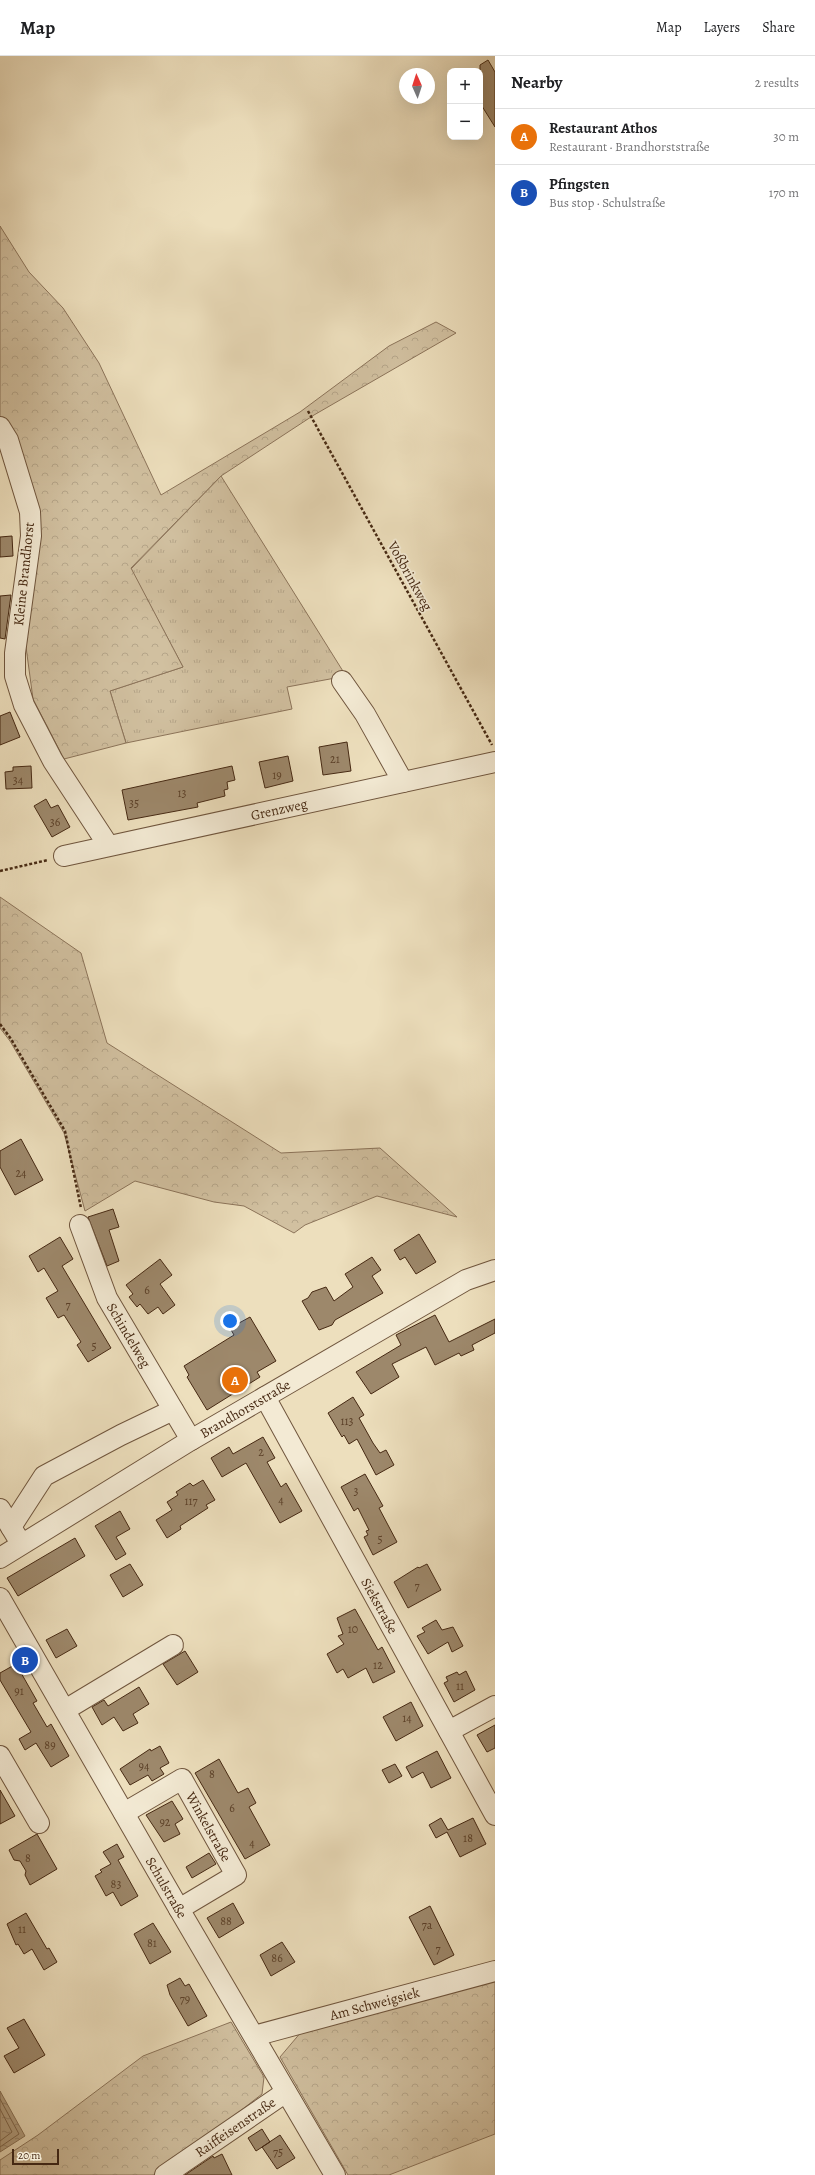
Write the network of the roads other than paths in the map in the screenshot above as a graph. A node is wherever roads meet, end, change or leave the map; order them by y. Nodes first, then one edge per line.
1 (0, 427) edge
2 (342, 681) dead end
3 (495, 762) edge
4 (403, 782) junction
5 (108, 846) junction
6 (64, 856) road end
7 (80, 1225) road end
8 (495, 1270) edge
9 (265, 1397) junction
10 (173, 1410) junction
11 (191, 1440) junction
12 (0, 1510) edge
13 (11, 1527) junction
14 (22, 1543) junction
15 (0, 1558) edge
16 (0, 1598) edge
17 (173, 1645) dead end
18 (495, 1706) edge
19 (65, 1710) junction
20 (449, 1731) junction
21 (0, 1756) edge
22 (124, 1813) junction
23 (495, 1815) edge
24 (39, 1823) dead end
25 (179, 1909) junction
26 (495, 1971) edge
27 (254, 2036) junction
28 (286, 2092) junction
29 (165, 2175) edge
30 (336, 2175) edge

1 - 5 street, Kleine Brandhorst
2 - 4 street
3 - 4 street, Grenzweg
4 - 5 street, Grenzweg
5 - 6 street, Grenzweg
7 - 10 street, Schindelweg
8 - 9 street, Brandhorststraße
9 - 11 street, Brandhorststraße
9 - 20 street, Siekstraße
10 - 11 street, Schindelweg
10 - 13 street
11 - 14 street, Brandhorststraße
12 - 13 street
13 - 14 street
14 - 15 street, Brandhorststraße
16 - 19 street, Schulstraße
17 - 19 street
18 - 20 street
19 - 22 street, Schulstraße
20 - 23 street, Siekstraße
21 - 24 street
22 - 25 street, Schulstraße
22 - 25 street, Winkelstraße
25 - 27 street, Schulstraße
26 - 27 street, Am Schweigsiek
27 - 28 street, Schulstraße
28 - 29 street, Raiffeisenstraße
28 - 30 street, Schulstraße

